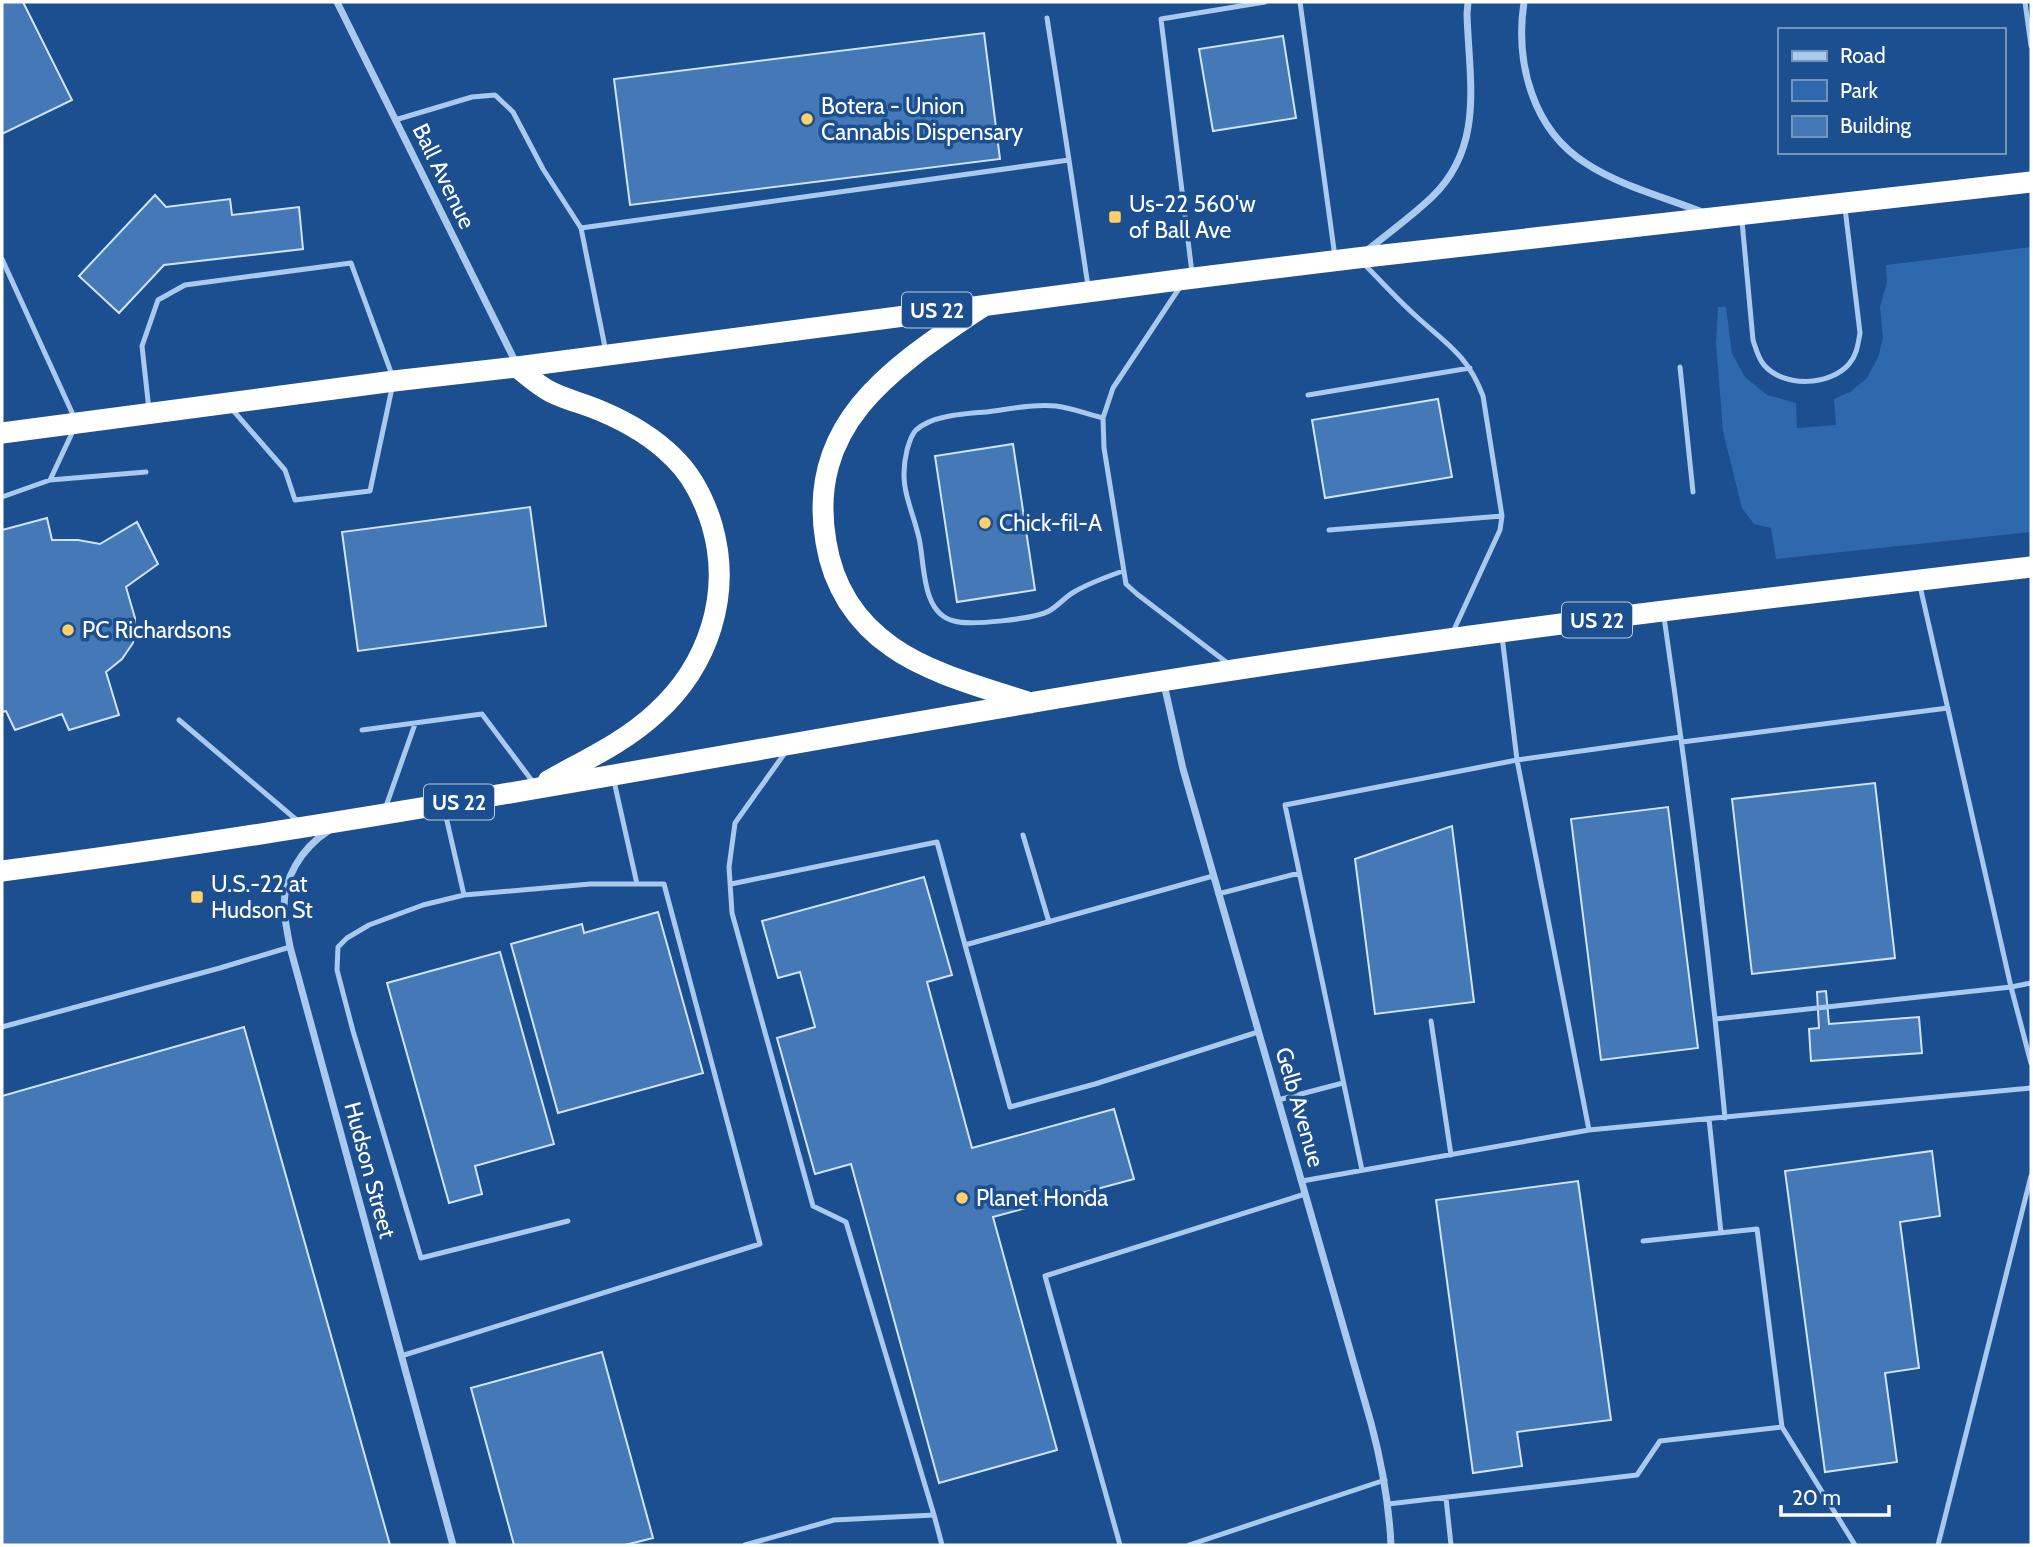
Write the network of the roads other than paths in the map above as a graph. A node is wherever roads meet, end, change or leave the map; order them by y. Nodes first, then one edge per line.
1 (337, 2) edge
2 (1265, 2) edge
3 (1300, 2) edge
4 (1468, 2) edge
5 (1524, 2) edge
6 (2025, 2) edge
7 (1047, 18) dead end
8 (2031, 46) edge
9 (395, 120) junction
10 (1069, 160) junction
11 (2026, 185) edge
12 (1845, 203) junction
13 (1742, 214) junction
14 (1716, 217) junction
15 (581, 228) junction
16 (1357, 258) junction
17 (2, 259) edge
18 (1335, 261) junction
19 (1189, 278) junction
20 (1088, 291) junction
21 (986, 304) junction
22 (607, 355) junction
23 (517, 367) junction
24 (1680, 367) dead end
25 (1470, 368) junction
26 (394, 381) junction
27 (1308, 395) dead end
28 (227, 403) junction
29 (149, 413) junction
30 (1102, 418) junction
31 (77, 422) junction
32 (2, 433) edge
33 (146, 472) dead end
34 (50, 480) junction
35 (1693, 492) dead end
36 (2, 496) edge
37 (1502, 516) junction
38 (1329, 530) dead end
39 (2031, 567) edge
40 (1123, 571) junction
41 (1919, 580) junction
42 (1663, 611) junction
43 (1501, 632) junction
44 (1449, 640) junction
45 (1237, 670) junction
46 (1164, 681) junction
47 (1031, 703) junction
48 (1948, 708) junction
49 (179, 720) dead end
50 (415, 723) junction
51 (362, 730) dead end
52 (1682, 740) junction
53 (791, 745) junction
54 (1517, 760) junction
55 (613, 776) junction
56 (537, 787) junction
57 (443, 805) junction
58 (383, 815) junction
59 (341, 822) junction
60 (307, 828) junction
61 (1023, 835) dead end
62 (2, 871) edge
63 (1299, 873) junction
64 (1213, 876) junction
65 (637, 884) junction
66 (731, 884) junction
67 (1218, 894) junction
68 (464, 895) junction
69 (1049, 922) junction
70 (965, 945) junction
71 (290, 947) junction
72 (2031, 983) edge
73 (2011, 987) junction
74 (1716, 1019) junction
75 (1431, 1021) dead end
76 (2, 1027) edge
77 (1258, 1032) junction
78 (2031, 1063) edge
79 (1343, 1083) junction
80 (2031, 1088) edge
81 (1278, 1100) junction
82 (1725, 1118) junction
83 (1709, 1119) junction
84 (1589, 1130) junction
85 (1451, 1155) junction
86 (1362, 1170) junction
87 (2031, 1176) edge
88 (1302, 1181) junction
89 (1305, 1194) junction
90 (568, 1221) dead end
91 (1721, 1233) junction
92 (1643, 1241) dead end
93 (401, 1356) junction
94 (1782, 1427) junction
95 (1385, 1480) junction
96 (1446, 1498) junction
97 (1388, 1504) junction
98 (933, 1515) junction
99 (453, 1545) edge
100 (745, 1545) edge
101 (942, 1545) edge
102 (1120, 1545) edge
103 (1189, 1545) edge
104 (1391, 1545) edge
105 (1451, 1545) edge
106 (1854, 1545) edge
107 (1938, 1545) edge

1 - 9 street, Ball Avenue
2 - 19 lane
3 - 18 lane
4 - 16 street
5 - 14 street
6 - 8 lane
7 - 10 lane
9 - 15 lane
9 - 23 street, Ball Avenue
10 - 15 lane
10 - 20 lane
11 - 12 highway, US 22
12 - 13 highway, US 22
12 - 13 lane
13 - 14 highway, US 22
14 - 16 highway, US 22
15 - 22 lane
16 - 18 highway, US 22
16 - 25 lane
17 - 31 lane
18 - 19 highway, US 22
19 - 20 highway, US 22
19 - 30 lane
20 - 21 highway, US 22
21 - 22 highway, US 22
21 - 47 highway
22 - 23 highway, US 22
23 - 26 highway, US 22
23 - 56 highway
24 - 35 lane
25 - 27 lane
25 - 37 lane
26 - 28 highway, US 22
26 - 28 lane
26 - 29 lane
28 - 29 highway, US 22
29 - 31 highway, US 22
30 - 40 lane
30 - 40 lane
31 - 32 highway, US 22
31 - 34 lane
33 - 34 lane
34 - 36 lane
37 - 38 lane
37 - 44 lane
39 - 41 highway, US 22
40 - 45 lane
41 - 42 highway, US 22
41 - 48 lane
42 - 43 highway, US 22
42 - 52 lane
43 - 44 highway, US 22
43 - 54 lane
44 - 45 highway, US 22
45 - 46 highway, US 22
46 - 47 highway, US 22
46 - 64 street, Gelb Avenue
47 - 53 highway, US 22
48 - 52 lane
48 - 73 lane
49 - 60 lane
50 - 51 lane
50 - 56 lane
50 - 58 lane
52 - 54 lane
52 - 74 lane
53 - 55 highway, US 22
53 - 66 lane
54 - 63 lane
54 - 84 lane
55 - 56 highway, US 22
55 - 65 lane
56 - 57 highway, US 22
57 - 58 highway, US 22
57 - 68 lane
58 - 59 highway, US 22
59 - 60 highway, US 22
59 - 71 street, Hudson Street
60 - 62 highway, US 22
61 - 69 lane
63 - 67 lane
63 - 79 lane
64 - 67 street, Gelb Avenue
64 - 69 lane
65 - 68 lane
65 - 93 lane
66 - 70 lane
66 - 98 lane
67 - 77 street, Gelb Avenue
68 - 90 lane
69 - 70 lane
70 - 77 lane
71 - 76 lane
71 - 93 street, Hudson Street
72 - 73 lane
73 - 74 lane
73 - 78 lane
74 - 82 lane
75 - 85 lane
77 - 81 street, Gelb Avenue
79 - 81 lane
79 - 86 lane
80 - 82 lane
81 - 88 street, Gelb Avenue
82 - 83 lane
83 - 84 lane
83 - 91 lane
84 - 85 lane
85 - 86 lane
86 - 88 lane
87 - 107 lane
88 - 89 street, Gelb Avenue
89 - 95 street, Gelb Avenue
89 - 102 lane
91 - 92 lane
91 - 94 lane
93 - 99 street, Hudson Street
94 - 96 lane
94 - 106 lane
95 - 97 street, Gelb Avenue
95 - 103 lane
96 - 97 lane
96 - 105 lane
97 - 104 street, Gelb Avenue
98 - 100 lane
98 - 101 lane

